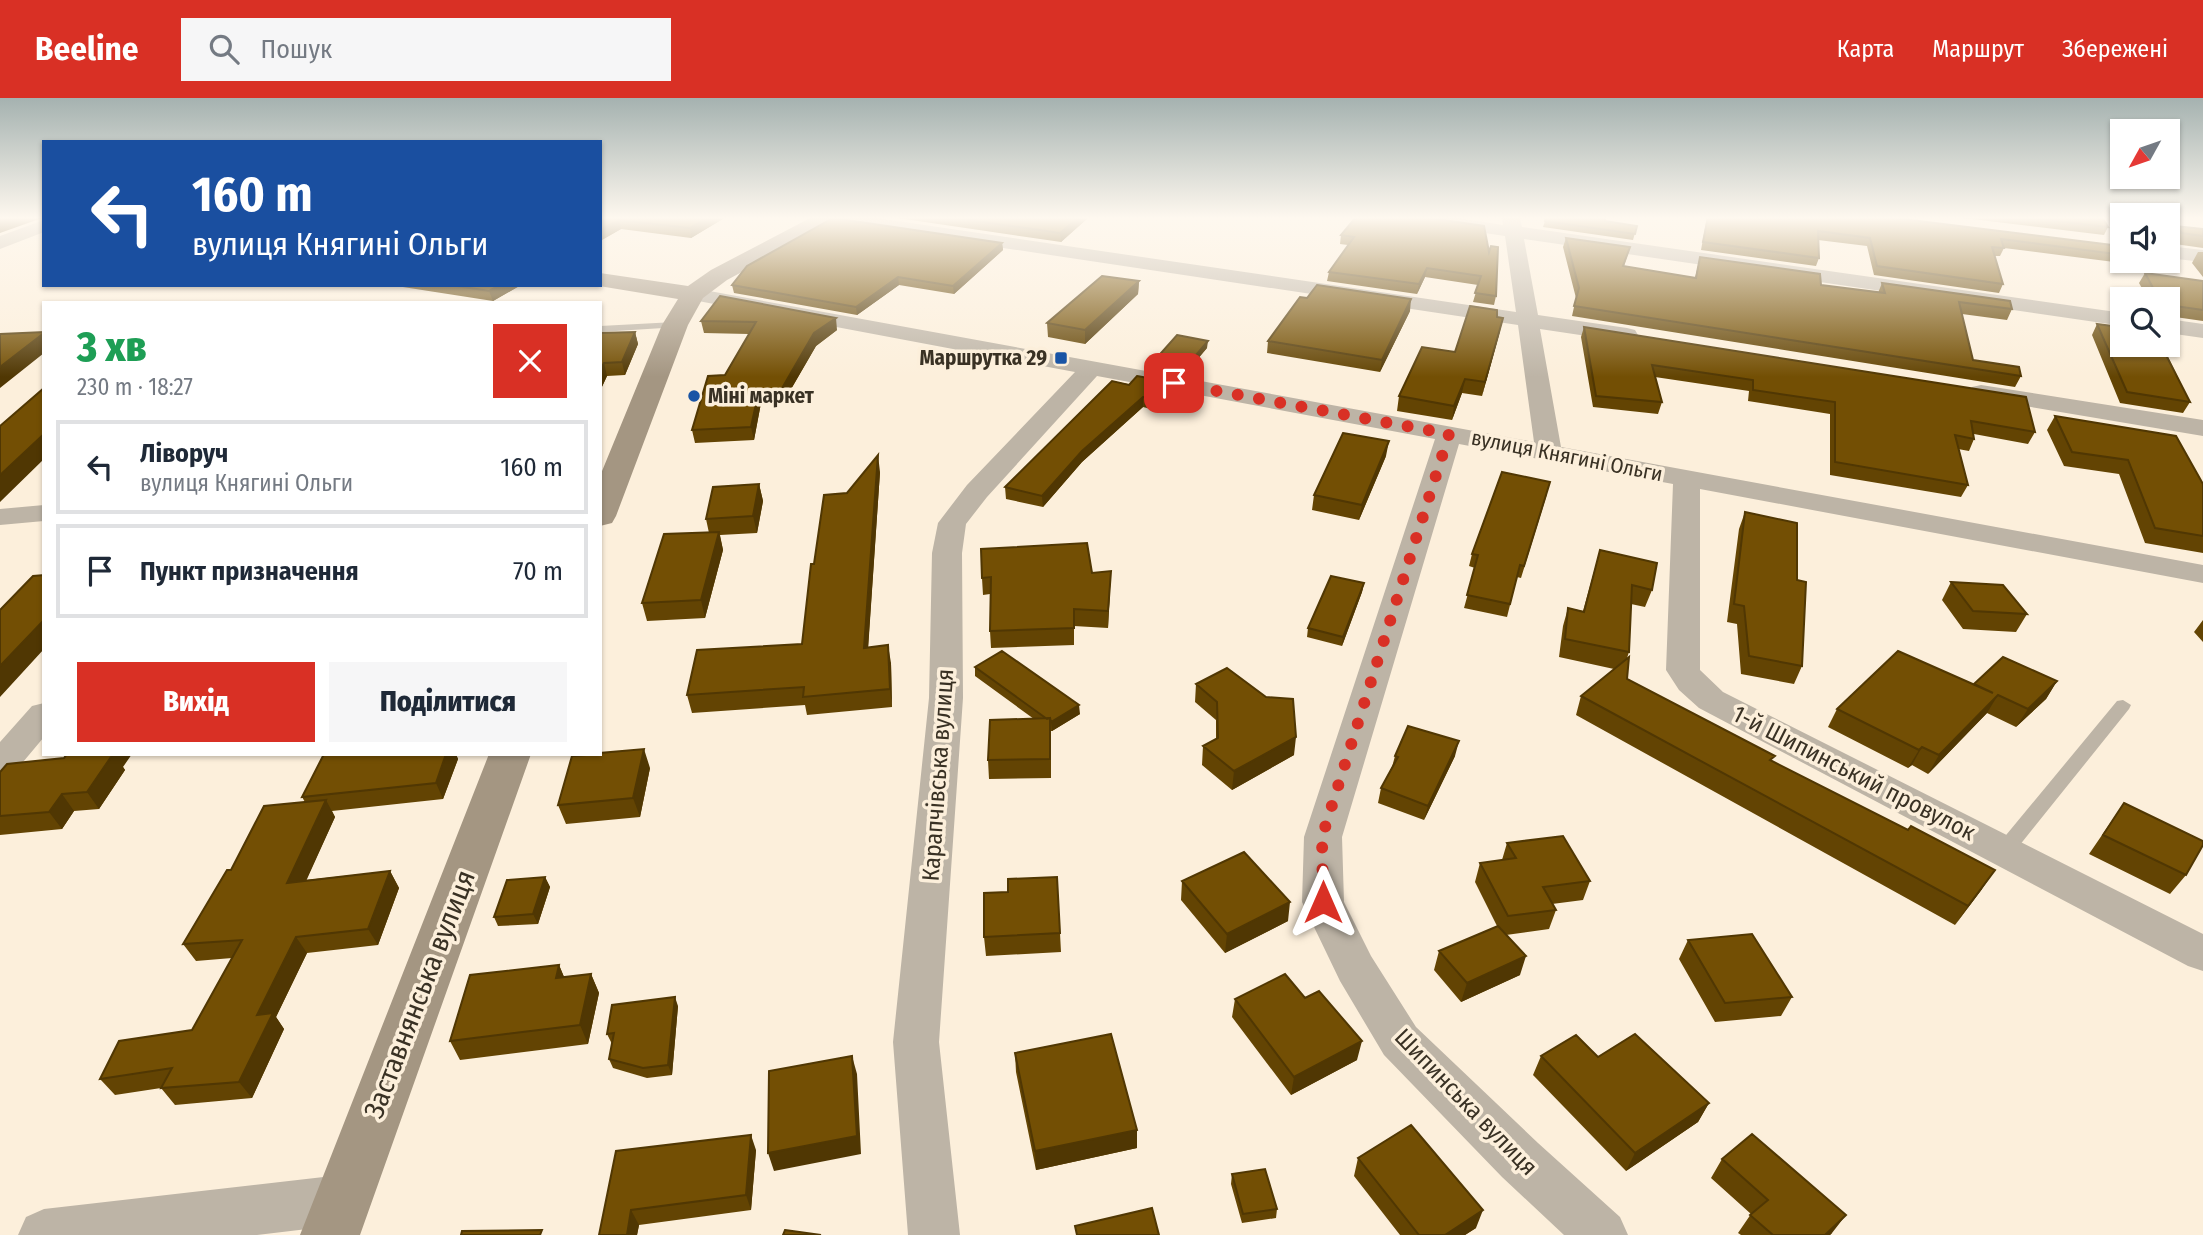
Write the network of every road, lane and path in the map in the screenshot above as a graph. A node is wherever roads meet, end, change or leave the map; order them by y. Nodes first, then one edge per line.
1 (728, 270) edge
2 (1192, 270) edge
3 (1519, 270) edge
4 (1805, 270) edge
5 (602, 280) edge
6 (693, 294) junction
7 (2110, 318) edge
8 (1526, 319) junction
9 (675, 325) junction
10 (2180, 328) edge
11 (602, 329) edge
12 (2203, 331) edge
13 (1650, 339) edge
14 (1092, 368) junction
15 (1954, 388) edge
16 (2203, 428) edge
17 (1449, 434) junction
18 (1549, 453) junction
19 (1687, 479) junction
20 (602, 511) edge
21 (42, 513) edge
22 (0, 517) edge
23 (2203, 574) edge
24 (2123, 705) dead end
25 (42, 716) edge
26 (509, 756) edge
27 (0, 765) edge
28 (2004, 851) junction
29 (2203, 954) edge
30 (335, 1217) edge
31 (44, 1235) edge
32 (934, 1235) edge
33 (1602, 1235) edge

1 - 6 street
2 - 8 street
3 - 8 street
4 - 7 street
5 - 6 street, вулиця Княгині Ольги
6 - 9 street
6 - 14 street, вулиця Княгині Ольги
8 - 13 street
8 - 18 street
9 - 11 lane
9 - 20 street
10 - 12 street
14 - 17 street, вулиця Княгині Ольги
14 - 32 street, Карапчівська вулиця
15 - 16 street
17 - 18 street, вулиця Княгині Ольги
17 - 33 street, Шипинська вулиця
18 - 19 street, вулиця Княгині Ольги
19 - 23 street, вулиця Княгині Ольги
19 - 28 street, 1-й Шипинський провулок
21 - 22 street
24 - 28 lane
25 - 27 street
26 - 30 street, Заставнянська вулиця
28 - 29 street, 1-й Шипинський провулок
30 - 31 street

